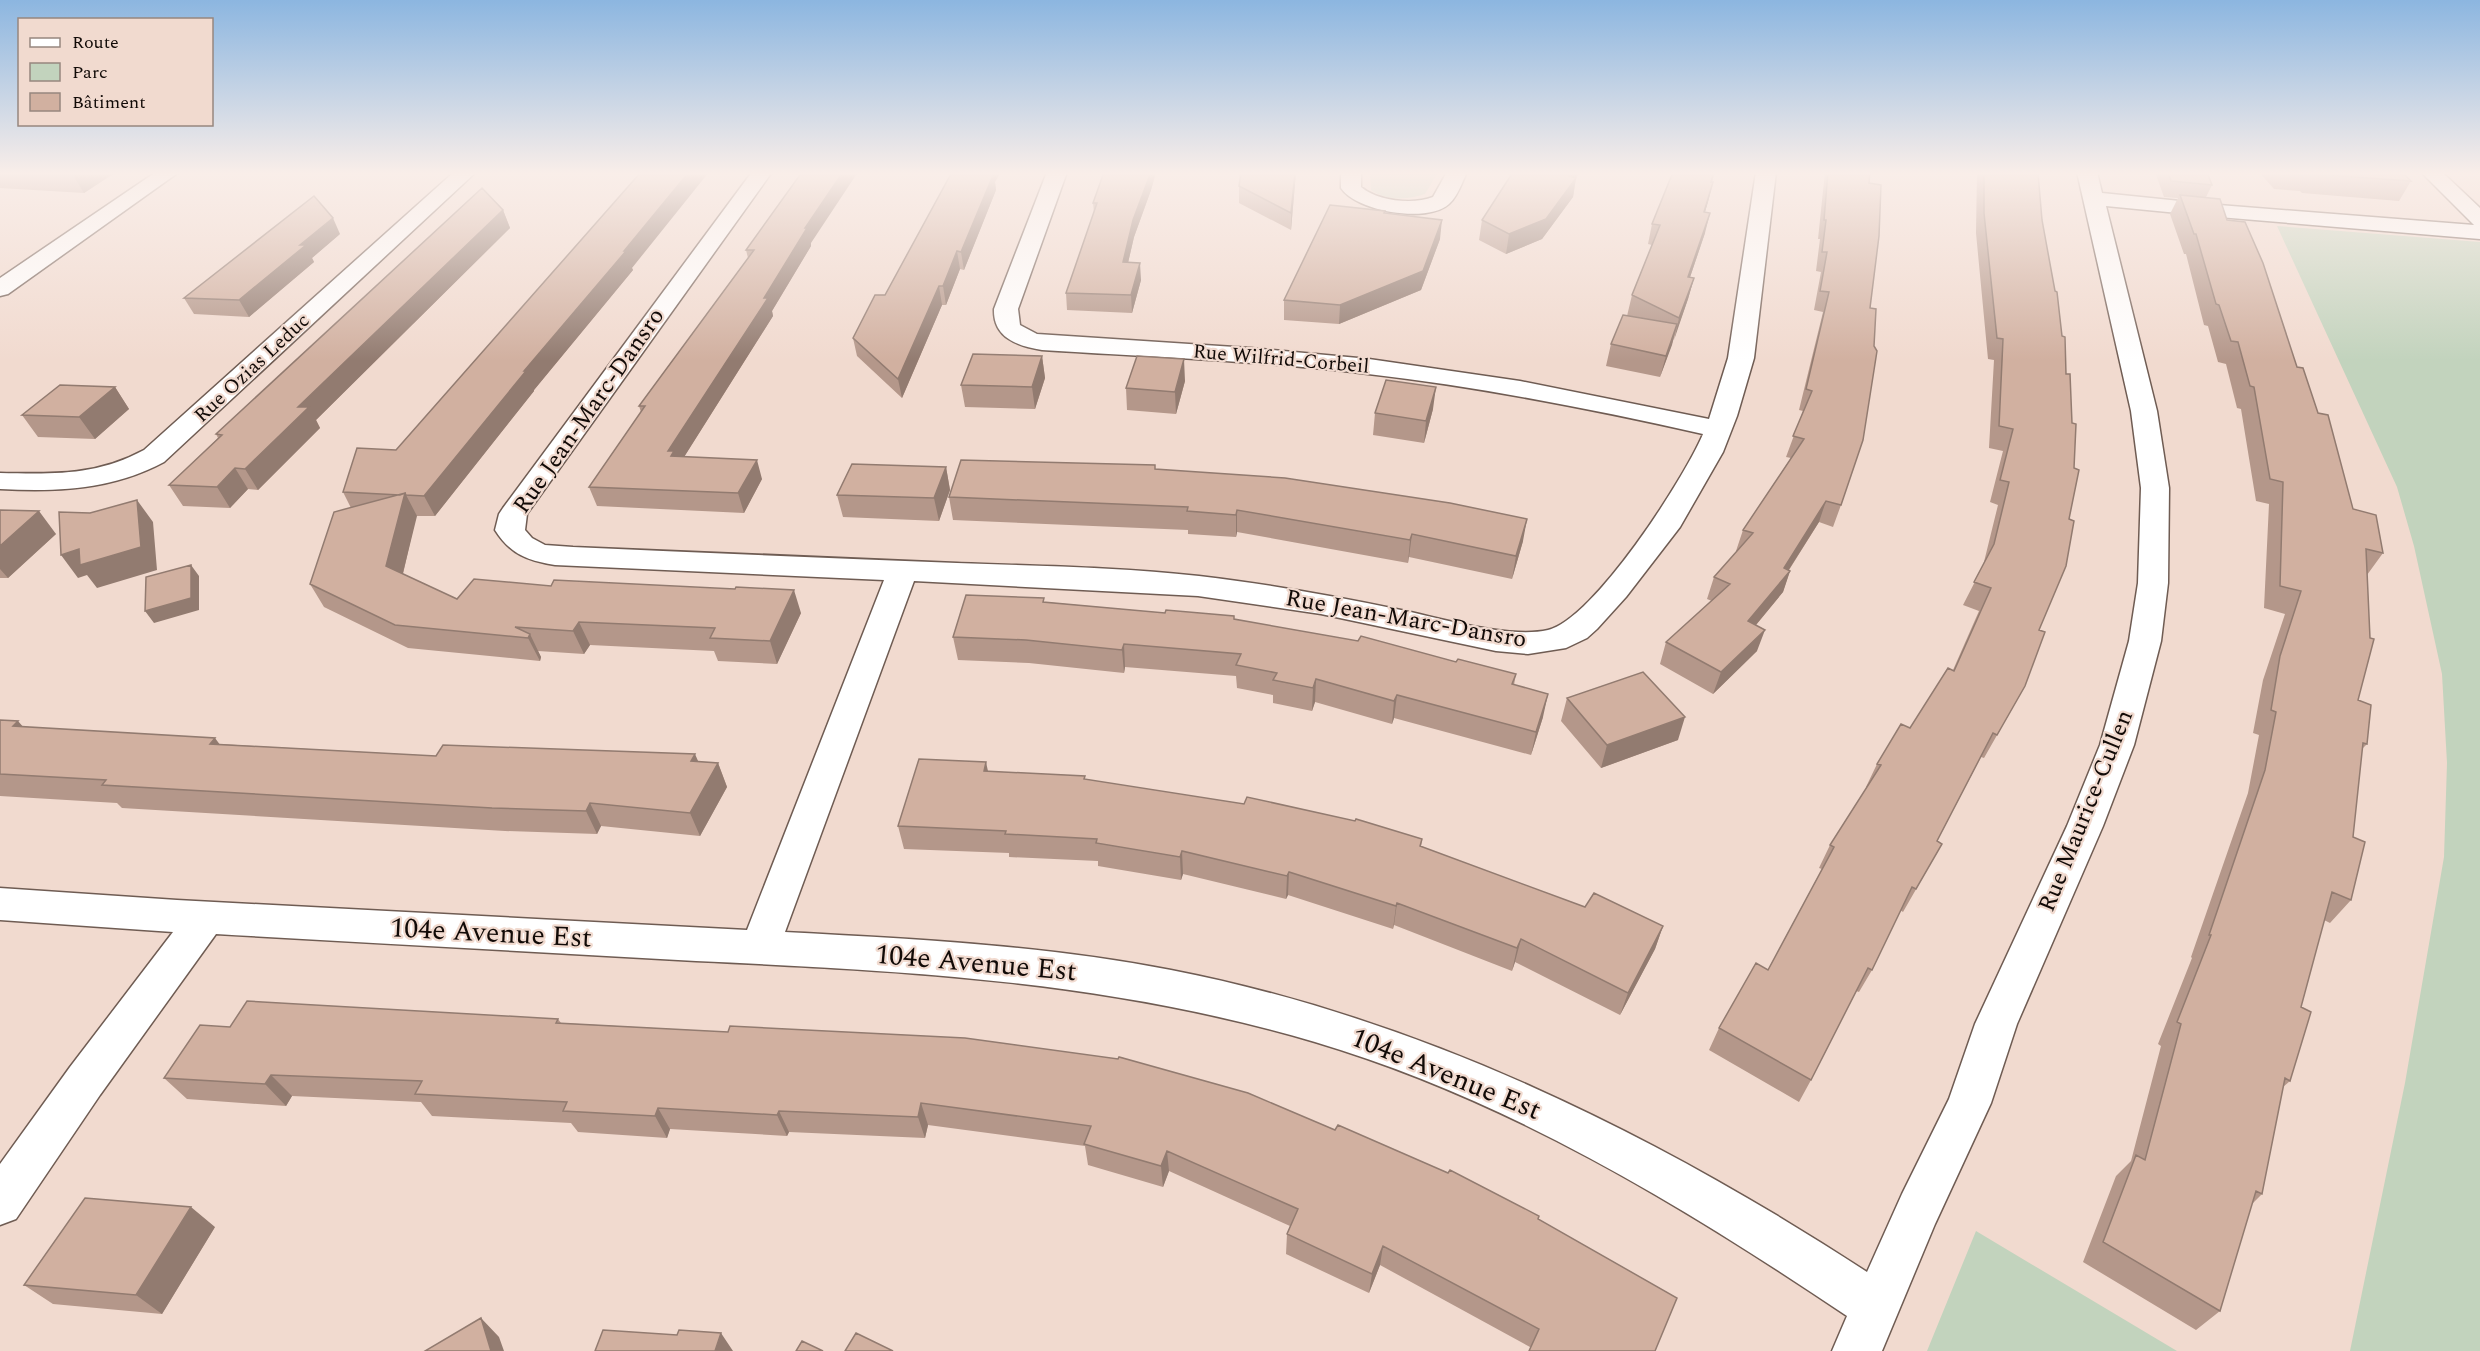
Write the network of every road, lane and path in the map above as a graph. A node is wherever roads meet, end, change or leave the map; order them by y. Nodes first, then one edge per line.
1 (77, 235) edge
2 (397, 235) edge
3 (716, 235) edge
4 (1034, 235) edge
5 (1758, 235) edge
6 (2103, 235) edge
7 (0, 288) edge
8 (1718, 429) junction
9 (0, 481) edge
10 (903, 570) junction
11 (0, 904) edge
12 (206, 918) junction
13 (760, 947) junction
14 (0, 1203) edge
15 (1877, 1307) junction
16 (1857, 1351) edge

1 - 7 street
2 - 9 street, Rue Ozias Leduc
3 - 10 street, Rue Jean-Marc-Dansro
4 - 8 street, Rue Wilfrid-Corbeil
5 - 8 street, Rue Jean-Marc-Dansro
6 - 15 street, Rue Maurice-Cullen
8 - 10 street, Rue Jean-Marc-Dansro
10 - 13 street
11 - 12 street, 104e Avenue Est
12 - 13 street, 104e Avenue Est
12 - 14 street
13 - 15 street, 104e Avenue Est
15 - 16 street, Rue Maurice-Cullen

